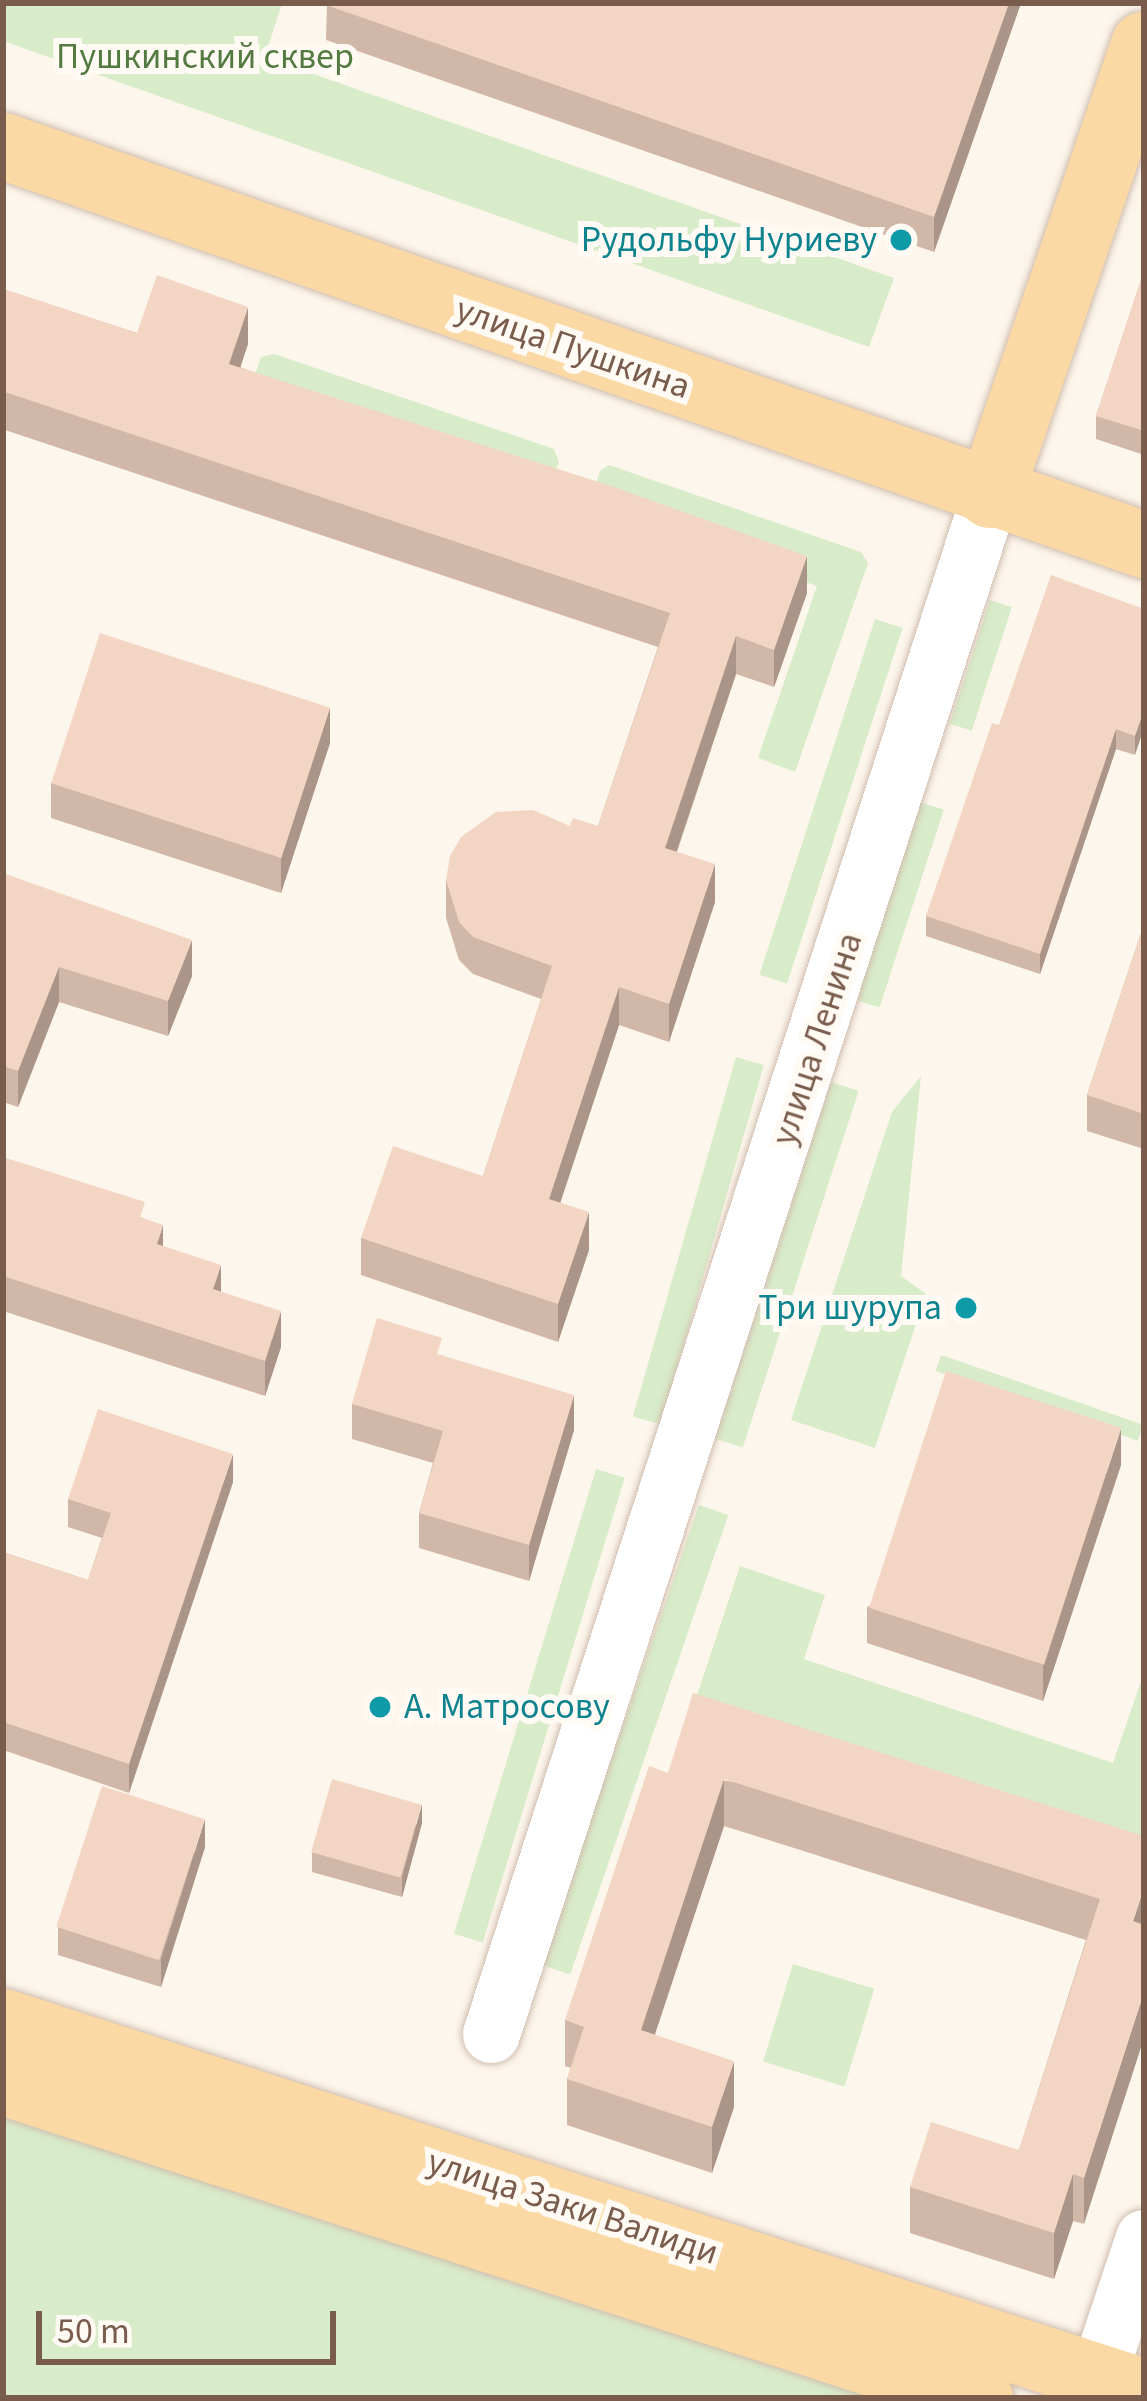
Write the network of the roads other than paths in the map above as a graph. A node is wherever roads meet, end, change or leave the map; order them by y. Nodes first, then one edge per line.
1 (1144, 45) edge
2 (3, 146) edge
3 (990, 495) junction
4 (1144, 545) edge
5 (3, 2022) edge
6 (491, 2034) dead end
7 (3, 2082) edge
8 (1144, 2238) edge
9 (1110, 2389) edge
10 (980, 2398) edge

1 - 3 main road, улица Ленина
2 - 3 main road, улица Пушкина
3 - 4 main road, улица Пушкина
3 - 6 street, улица Ленина
5 - 9 main road, улица Заки Валиди
7 - 10 main road, улица Заки Валиди
8 - 9 street

